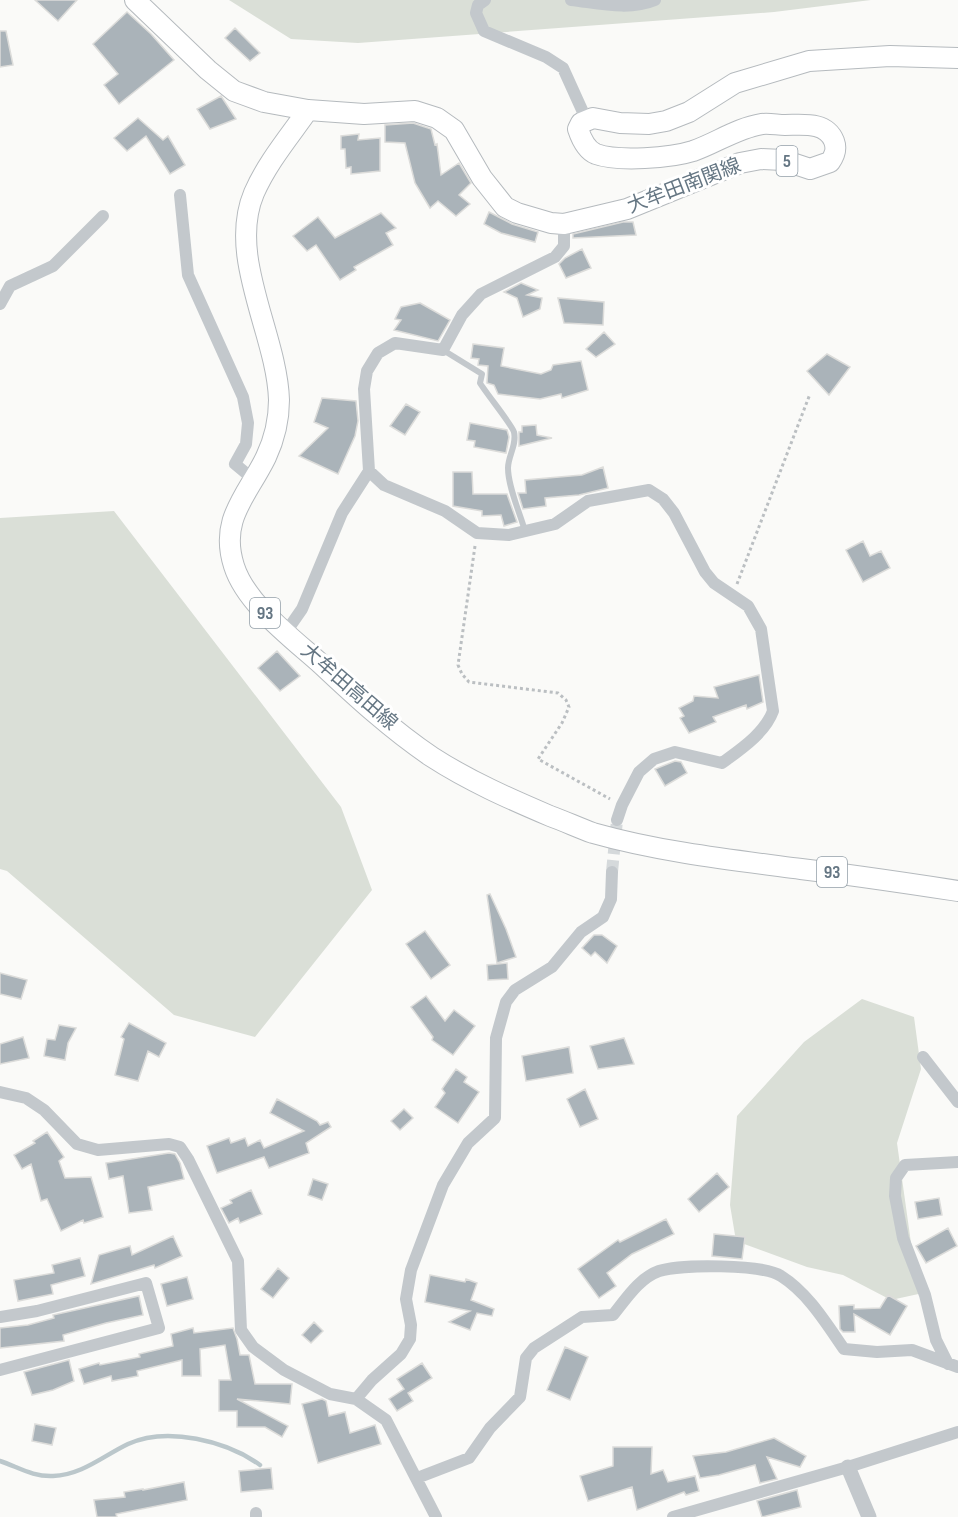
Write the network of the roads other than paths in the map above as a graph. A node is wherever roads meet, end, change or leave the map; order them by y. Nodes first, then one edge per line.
1 (135, 0) edge
2 (485, 0) edge
3 (571, 0) edge
4 (655, 0) edge
5 (958, 58) edge
6 (308, 110) junction
7 (587, 121) junction
8 (180, 195) dead end
9 (103, 216) dead end
10 (564, 224) junction
11 (0, 304) edge
12 (443, 350) junction
13 (369, 471) junction
14 (253, 478) junction
15 (525, 532) junction
16 (286, 632) junction
17 (617, 820) tunnel mouth
18 (612, 872) tunnel mouth
19 (958, 891) edge
20 (923, 1057) dead end
21 (0, 1092) edge
22 (958, 1102) edge
23 (958, 1162) edge
24 (0, 1317) edge
25 (953, 1366) edge
26 (0, 1370) edge
27 (356, 1399) junction
28 (958, 1432) edge
29 (849, 1467) junction
30 (417, 1478) junction
31 (436, 1517) edge
32 (673, 1517) edge
33 (869, 1517) edge

1 - 6 main road, 大牟田南関線 / 5
2 - 7 street
3 - 4 street
5 - 7 main road
6 - 10 main road, 大牟田南関線 / 5
6 - 14 main road, 大牟田高田線 / 93
7 - 10 main road, 大牟田南関線 / 5
8 - 14 street
9 - 11 street
10 - 12 street
12 - 13 street
12 - 15 lane
13 - 15 street
13 - 16 street
14 - 16 main road, 大牟田高田線 / 93
15 - 17 street
16 - 19 main road, 大牟田高田線 / 93
18 - 27 street
20 - 22 street
21 - 27 street
23 - 25 street
24 - 26 street
25 - 30 street
27 - 30 street
28 - 29 street
29 - 32 street
29 - 33 street
30 - 31 street

